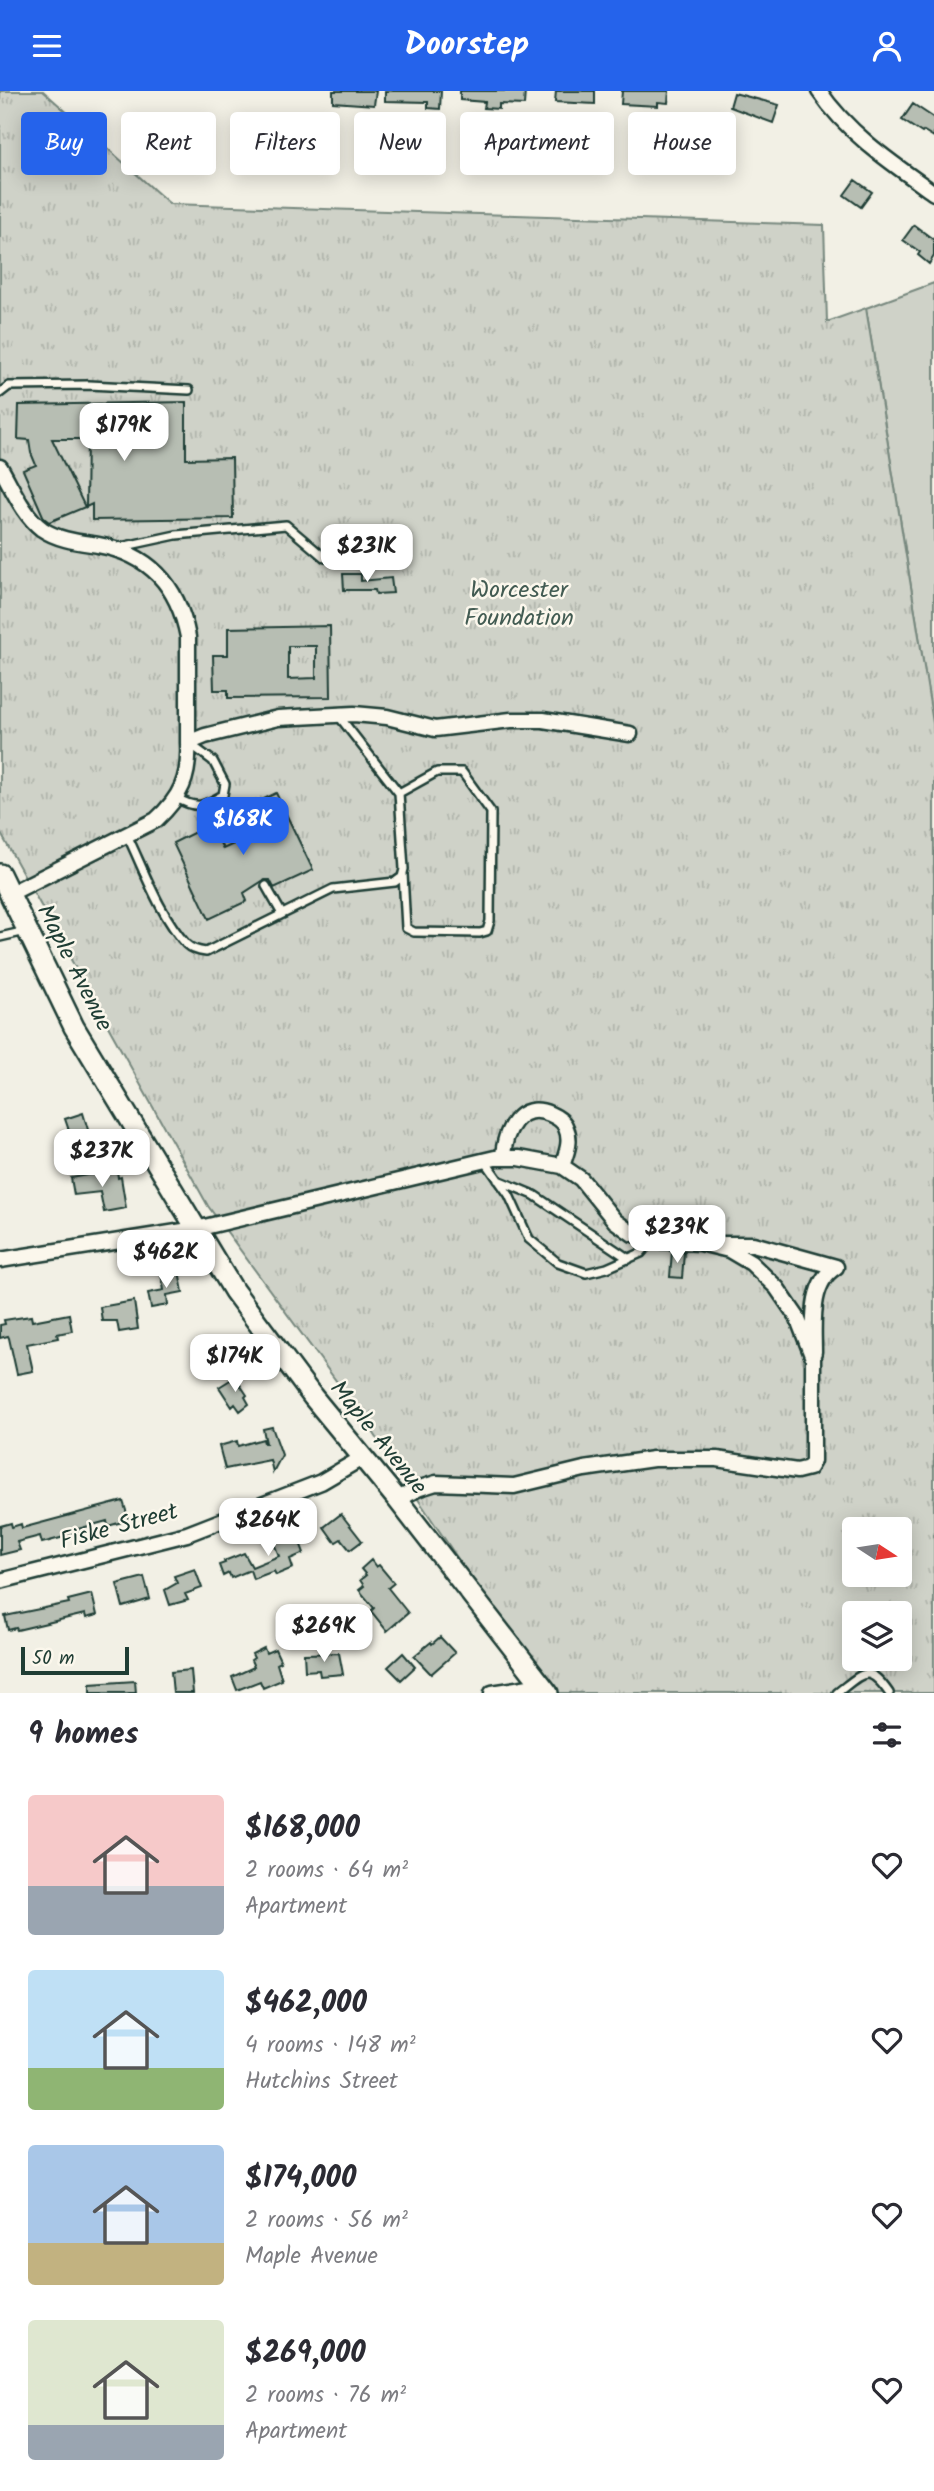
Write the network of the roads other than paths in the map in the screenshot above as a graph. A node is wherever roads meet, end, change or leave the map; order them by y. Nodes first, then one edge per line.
1 (819, 91) edge
2 (934, 193) edge
3 (189, 390) dead end
4 (0, 393) edge
5 (0, 467) edge
6 (112, 548) junction
7 (380, 559) dead end
8 (338, 715) junction
9 (630, 734) dead end
10 (188, 743) junction
11 (399, 793) junction
12 (177, 798) junction
13 (127, 835) junction
14 (403, 872) junction
15 (0, 874) edge
16 (266, 886) dead end
17 (9, 894) junction
18 (282, 914) junction
19 (27, 931) junction
20 (0, 937) edge
21 (503, 1158) junction
22 (485, 1160) junction
23 (562, 1166) junction
24 (498, 1180) junction
25 (196, 1229) junction
26 (653, 1239) junction
27 (710, 1245) junction
28 (629, 1259) junction
29 (0, 1260) edge
30 (813, 1359) junction
31 (362, 1458) junction
32 (397, 1499) junction
33 (0, 1581) edge
34 (545, 1689) edge
35 (492, 1693) edge
36 (837, 1693) edge
37 (890, 1693) edge

1 - 2 street
3 - 4 lane
5 - 6 street
6 - 7 lane
6 - 10 street
8 - 9 street
8 - 10 street
8 - 11 lane
10 - 12 street
10 - 12 lane
11 - 14 lane
11 - 14 lane
12 - 13 street
13 - 17 street
13 - 18 lane
14 - 18 lane
15 - 17 main road, Maple Avenue
16 - 18 lane
17 - 19 main road, Maple Avenue
19 - 20 lane
19 - 25 main road, Maple Avenue
21 - 22 street
21 - 23 street
21 - 23 street
22 - 24 lane
22 - 25 street
23 - 26 street
24 - 28 lane
24 - 28 lane
25 - 29 street
25 - 31 main road, Maple Avenue
26 - 27 street
26 - 28 lane
27 - 30 street
27 - 30 street
30 - 32 street
31 - 32 main road, Maple Avenue
31 - 33 street, Fiske Street
32 - 34 main road, Maple Avenue
34 - 35 street
36 - 37 lane

